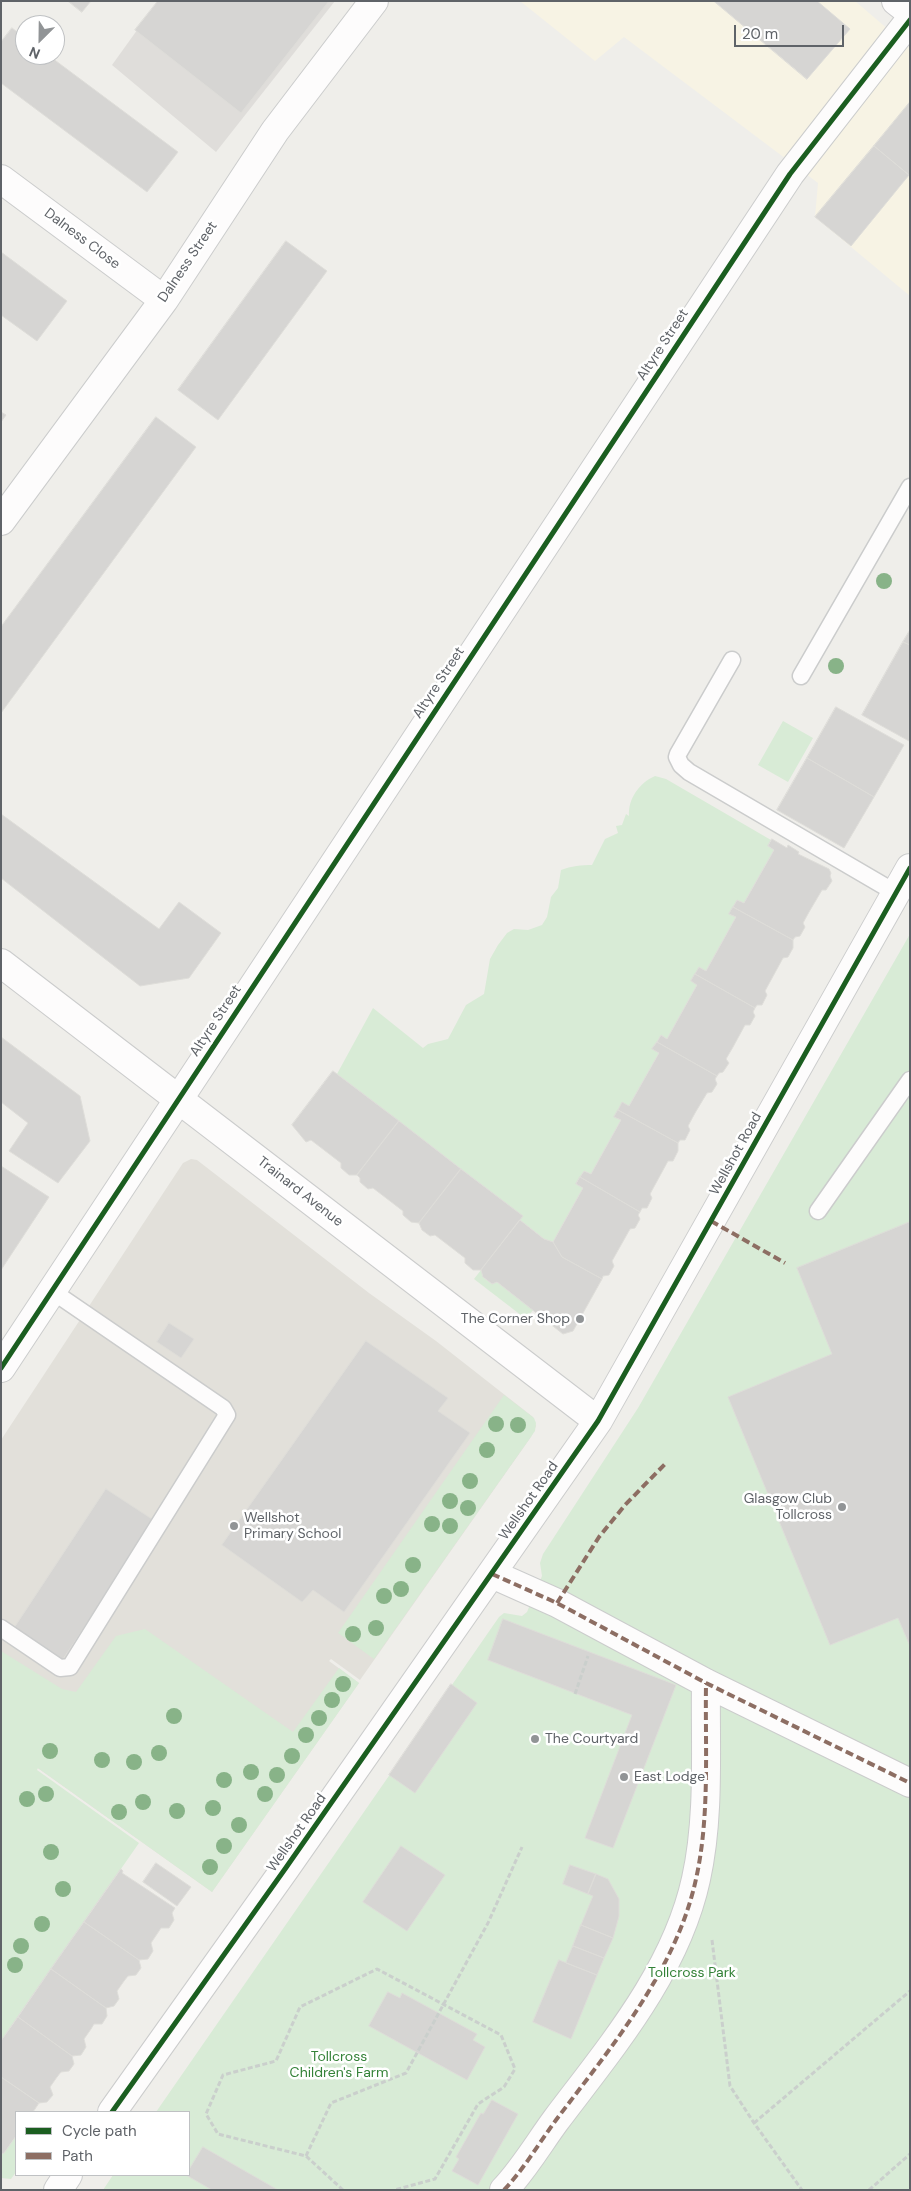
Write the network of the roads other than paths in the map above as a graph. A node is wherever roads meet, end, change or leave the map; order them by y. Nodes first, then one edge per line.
1 (374, 1) edge
2 (896, 1) edge
3 (910, 12) edge
4 (910, 20) edge
5 (1, 179) edge
6 (164, 300) junction
7 (910, 487) edge
8 (903, 514) edge
9 (1, 521) edge
10 (732, 660) dead end
11 (802, 676) dead end
12 (910, 868) edge
13 (896, 893) junction
14 (1, 962) edge
15 (910, 1080) edge
16 (178, 1099) junction
17 (818, 1211) dead end
18 (52, 1291) junction
19 (1, 1368) edge
20 (598, 1421) junction
21 (492, 1574) junction
22 (1, 1628) edge
23 (706, 1683) junction
24 (910, 1783) edge
25 (113, 2111) edge
26 (67, 2176) edge
27 (58, 2190) edge
28 (504, 2190) edge

1 - 6 street, Dalness Street
2 - 3 street
4 - 16 street, Altyre Street
5 - 6 street, Dalness Close
6 - 9 street, Dalness Street
7 - 8 lane
8 - 11 lane
10 - 13 lane
12 - 13 street, Wellshot Road
13 - 20 street, Wellshot Road
14 - 16 street, Trainard Avenue
15 - 17 lane
16 - 18 street, Altyre Street
16 - 20 street, Trainard Avenue
18 - 19 street, Altyre Street
18 - 22 lane
20 - 21 street, Wellshot Road
21 - 23 street
21 - 25 street, Wellshot Road
23 - 24 street
23 - 28 street
26 - 27 street

